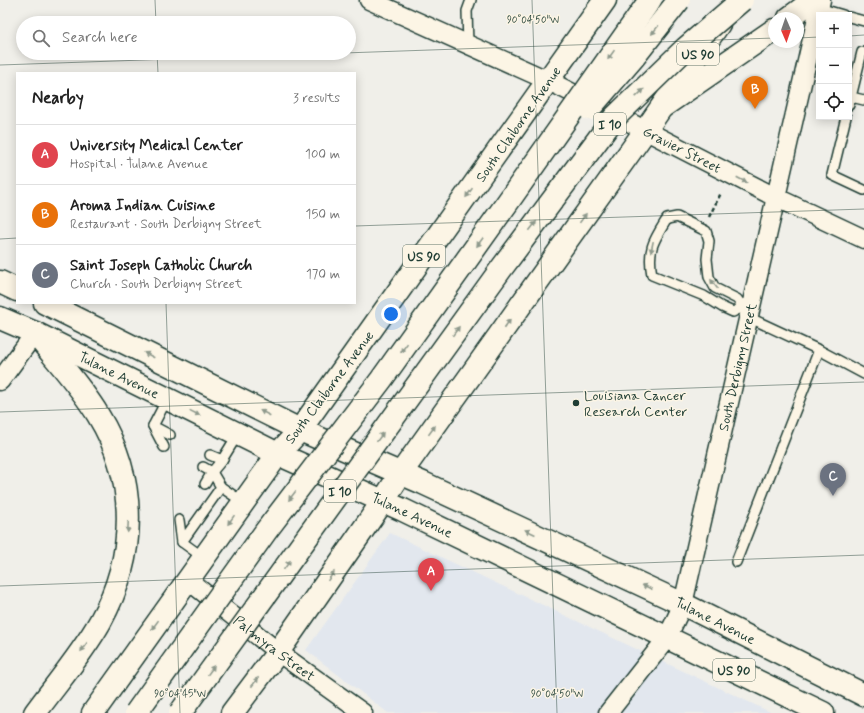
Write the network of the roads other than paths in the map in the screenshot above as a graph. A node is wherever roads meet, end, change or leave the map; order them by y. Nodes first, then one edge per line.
1 (369, 0) edge
2 (471, 0) edge
3 (605, 0) edge
4 (650, 0) edge
5 (679, 0) edge
6 (735, 0) edge
7 (742, 0) edge
8 (816, 3) edge
9 (797, 12) edge
10 (836, 12) edge
11 (852, 18) edge
12 (864, 21) edge
13 (768, 34) edge
14 (468, 44) junction
15 (862, 52) dead end
16 (549, 81) junction
17 (852, 93) edge
18 (864, 100) edge
19 (852, 101) edge
20 (661, 108) junction
21 (845, 120) edge
22 (645, 131) junction
23 (864, 190) edge
24 (775, 197) junction
25 (510, 199) junction
26 (864, 239) edge
27 (0, 282) edge
28 (16, 290) edge
29 (47, 304) edge
30 (747, 311) junction
31 (0, 318) edge
32 (35, 333) junction
33 (819, 350) junction
34 (864, 374) edge
35 (0, 381) edge
36 (167, 399) junction
37 (153, 426) junction
38 (300, 430) junction
39 (238, 434) junction
40 (170, 436) dead end
41 (164, 447) dead end
42 (278, 454) junction
43 (210, 455) dead end
44 (222, 460) junction
45 (203, 467) dead end
46 (212, 472) junction
47 (401, 473) junction
48 (205, 484) dead end
49 (221, 487) junction
50 (383, 501) junction
51 (243, 502) junction
52 (179, 520) dead end
53 (182, 542) junction
54 (204, 558) junction
55 (736, 562) dead end
56 (188, 580) junction
57 (683, 604) junction
58 (667, 638) junction
59 (278, 652) junction
60 (864, 695) edge
61 (35, 713) edge
62 (93, 713) edge
63 (136, 713) edge
64 (180, 713) edge
65 (232, 713) edge
66 (362, 713) edge
67 (608, 713) edge
68 (823, 713) edge

1 - 14 street, Gravier Street
2 - 14 lane
3 - 16 main road, South Claiborne Avenue / US 90
4 -> 25 main road, I 10, bridge
5 -> 25 main road, bridge
6 - 20 main road, US 90
64 -> 7 main road, I 10, bridge
8 - 9 main road
8 - 10 lane
8 - 24 street, South Derbigny Street
11 - 12 lane
13 - 20 main road
14 - 16 street, Gravier Street
15 - 17 lane
16 - 22 street, Gravier Street
16 -> 38 main road, South Claiborne Avenue / US 90
18 - 19 lane
20 - 22 main road, US 90
21 - 23 lane
22 -> 24 street, Gravier Street
47 -> 22 main road, US 90
24 - 26 street, Gravier Street
24 - 30 street, South Derbigny Street
25 -> 63 main road, I 10, bridge
27 - 28 main road
38 -> 29 main road, Tulane Avenue
30 -> 30 lane
30 - 33 lane
30 - 57 street, South Derbigny Street
31 - 32 main road, Tulane Avenue
32 - 35 street
32 - 36 main road, Tulane Avenue
32 -> 61 main road
33 - 34 lane
33 - 55 lane
36 - 37 lane
36 -> 39 main road, Tulane Avenue
37 - 40 lane
37 - 41 lane
38 - 42 main road, South Claiborne Avenue / US 90
38 - 47 main road, Tulane Avenue
39 - 42 main road, Tulane Avenue
39 - 44 lane
42 - 50 main road, Tulane Avenue
42 - 51 main road, South Claiborne Avenue
43 - 44 lane
44 - 46 lane
45 - 46 lane
46 - 48 lane
46 - 49 lane
47 - 50 main road
57 -> 47 main road, Tulane Avenue / US 90
49 - 51 lane
49 - 53 lane
50 - 58 main road, Tulane Avenue / US 90
59 -> 50 main road
51 -> 54 main road, South Claiborne Avenue
52 - 53 lane
53 - 54 lane
54 - 56 main road, South Claiborne Avenue
56 - 59 street, Palmyra Street
56 -> 62 main road, South Claiborne Avenue
57 - 58 street, South Derbigny Street
57 - 60 main road, Tulane Avenue / US 90
58 - 67 street, South Derbigny Street
58 - 68 main road, Tulane Avenue / US 90
65 -> 59 main road
59 - 66 street, Palmyra Street

